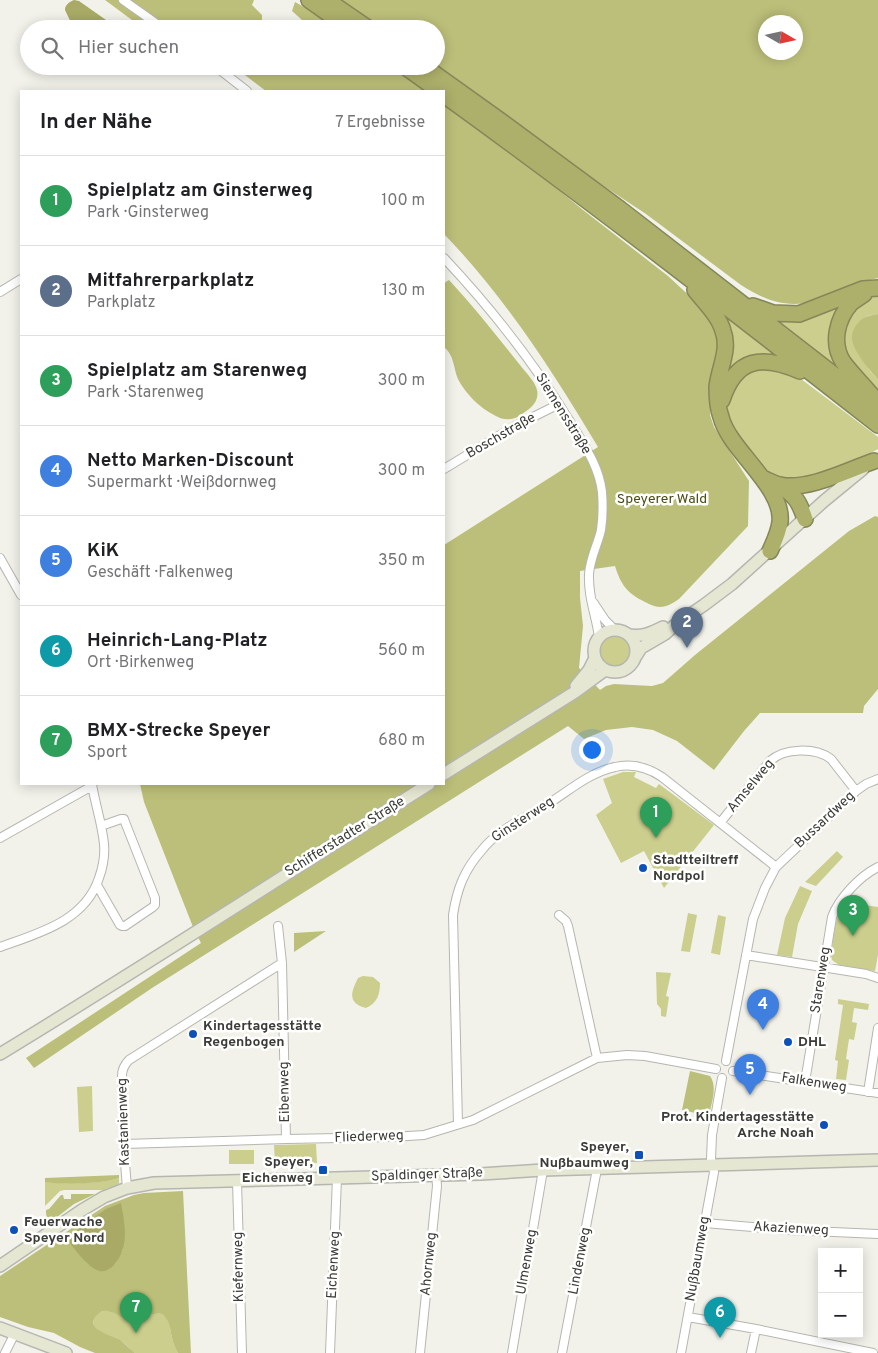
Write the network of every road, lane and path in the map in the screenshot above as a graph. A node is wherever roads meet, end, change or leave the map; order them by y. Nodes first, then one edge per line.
1 (123, 0) edge
2 (309, 0) edge
3 (327, 0) edge
4 (151, 20) edge
5 (337, 20) edge
6 (356, 20) edge
7 (226, 75) edge
8 (417, 75) edge
9 (437, 75) edge
10 (246, 90) edge
11 (438, 90) edge
12 (445, 96) edge
13 (445, 259) edge
14 (682, 273) junction
15 (20, 280) edge
16 (876, 288) edge
17 (0, 292) edge
18 (739, 300) junction
19 (817, 378) junction
20 (878, 403) edge
21 (559, 404) junction
22 (719, 408) junction
23 (878, 409) edge
24 (878, 425) edge
25 (876, 459) edge
26 (445, 468) edge
27 (776, 490) junction
28 (805, 519) junction
29 (770, 551) junction
30 (0, 558) edge
31 (20, 593) edge
32 (590, 598) junction
33 (674, 624) junction
34 (615, 630) junction
35 (629, 635) junction
36 (599, 637) junction
37 (636, 656) junction
38 (595, 658) junction
39 (605, 670) junction
40 (551, 706) junction
41 (445, 773) edge
42 (878, 779) edge
43 (92, 785) edge
44 (427, 785) edge
45 (856, 791) junction
46 (720, 823) junction
47 (101, 826) junction
48 (0, 838) edge
49 (776, 867) junction
50 (878, 867) edge
51 (97, 885) junction
52 (559, 915) dead end
53 (278, 926) dead end
54 (0, 947) edge
55 (746, 955) junction
56 (282, 963) junction
57 (823, 968) junction
58 (878, 978) edge
59 (76, 1008) junction
60 (878, 1028) edge
61 (0, 1054) edge
62 (597, 1058) junction
63 (726, 1061) junction
64 (0, 1062) edge
65 (716, 1069) junction
66 (733, 1071) junction
67 (722, 1078) junction
68 (805, 1082) junction
69 (868, 1092) junction
70 (878, 1093) edge
71 (458, 1124) junction
72 (286, 1139) junction
73 (124, 1144) junction
74 (878, 1160) edge
75 (712, 1165) junction
76 (597, 1169) junction
77 (543, 1170) junction
78 (436, 1174) junction
79 (337, 1178) junction
80 (237, 1181) junction
81 (127, 1188) junction
82 (705, 1223) junction
83 (878, 1234) edge
84 (0, 1266) edge
85 (688, 1317) junction
86 (0, 1328) edge
87 (756, 1329) junction
88 (15, 1333) junction
89 (6, 1353) edge
90 (66, 1353) edge
91 (242, 1353) edge
92 (330, 1353) edge
93 (420, 1353) edge
94 (512, 1353) edge
95 (562, 1353) edge
96 (681, 1353) edge
97 (751, 1353) edge
98 (873, 1353) edge

1 - 4 street
2 - 5 highway
3 - 6 highway
7 - 10 street
8 - 11 highway
9 - 18 highway
12 - 14 highway
13 - 21 street, Siemensstraße
14 - 19 highway
14 - 22 highway
15 - 17 street
16 - 18 highway
16 - 20 highway
18 - 23 highway
19 - 22 highway
19 - 24 highway
21 - 26 street, Boschstraße
21 - 32 street, Siemensstraße
22 - 27 highway
25 - 27 highway
25 - 28 main road
27 - 28 highway
27 - 29 highway
28 - 29 main road
29 - 33 main road
30 - 31 street
32 - 34 street
32 - 36 street, Siemensstraße
33 - 35 main road
33 - 37 main road
34 - 35 main road
34 - 36 main road
35 - 37 main road
36 - 38 main road
37 - 39 main road
38 - 39 main road
38 - 40 main road
39 - 40 main road
40 - 41 main road
42 - 45 street, Bussardweg
43 - 47 street
43 - 48 street
44 - 59 main road, Schifferstadter Straße
45 - 46 street, Amselweg
45 - 49 street, Bussardweg
46 - 49 street, Ginsterweg
46 - 71 street, Ginsterweg
47 - 51 street
47 - 51 street
49 - 55 street, Bussardweg
50 - 57 street, Starenweg
51 - 54 street
52 - 62 street
53 - 56 street, Eibenweg
55 - 57 street
55 - 63 street, Bussardweg
56 - 72 street, Eibenweg
56 - 73 street, Kastanienweg
57 - 58 street
57 - 68 street, Starenweg
59 - 61 main road, Schifferstadter Straße
59 - 64 main road, Schifferstadter Straße
60 - 69 street
62 - 65 street, Fliederweg
62 - 71 street, Fliederweg
63 - 65 street
63 - 66 street
65 - 67 street
66 - 67 street
66 - 68 street, Falkenweg
67 - 75 street, Nußbaumweg
68 - 69 street, Falkenweg
69 - 70 street, Falkenweg
71 - 72 street, Fliederweg
72 - 73 street, Fliederweg
73 - 81 street, Kastanienweg
74 - 75 main road, Spaldinger Straße
75 - 76 main road, Spaldinger Straße
75 - 82 street, Nußbaumweg
76 - 77 main road, Spaldinger Straße
76 - 95 street, Lindenweg
77 - 78 main road, Spaldinger Straße
77 - 94 street, Ulmenweg
78 - 79 main road, Spaldinger Straße
78 - 93 street, Ahornweg
79 - 80 main road, Spaldinger Straße
79 - 92 street, Eichenweg
80 - 81 main road, Spaldinger Straße
80 - 91 street, Kiefernweg
81 - 84 main road, Spaldinger Straße
82 - 83 street, Akazienweg
82 - 85 street, Nußbaumweg
85 - 87 street
85 - 96 street, Nußbaumweg
86 - 88 main road
87 - 97 street
87 - 98 street
88 - 89 street
88 - 90 main road

